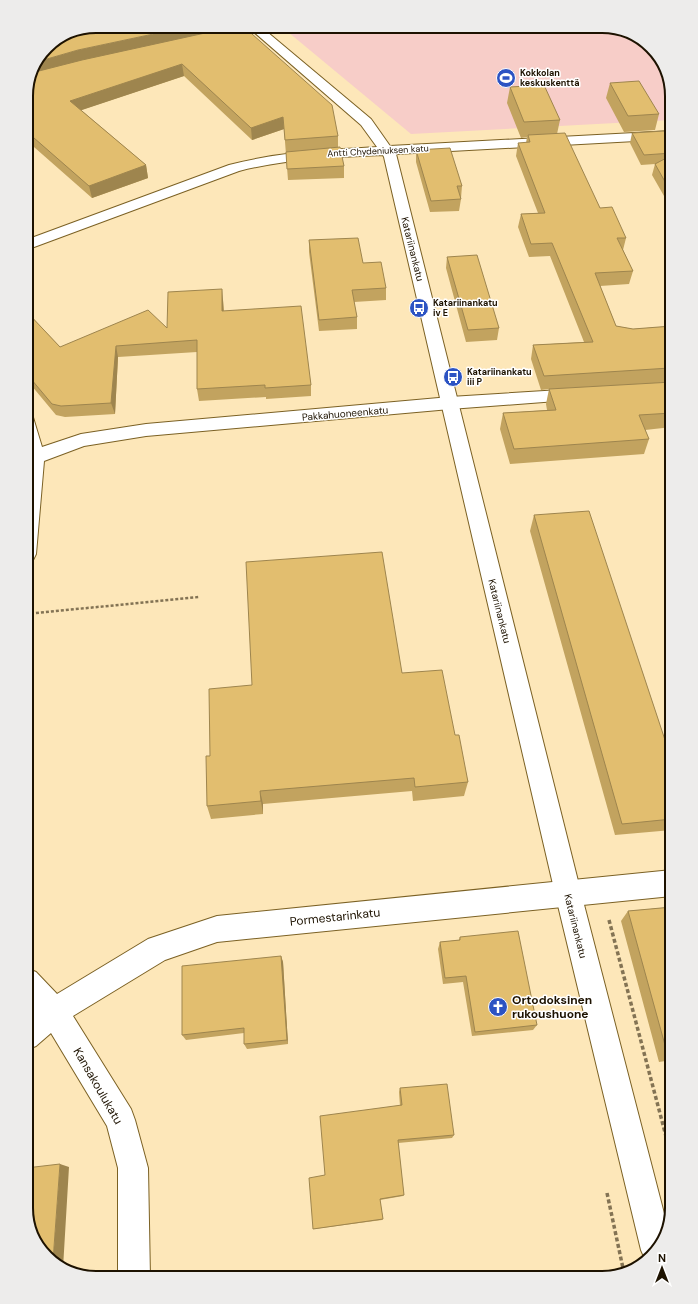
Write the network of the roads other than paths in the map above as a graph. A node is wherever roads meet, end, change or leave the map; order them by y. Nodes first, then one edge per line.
1 (231, 33) edge
2 (262, 33) edge
3 (204, 40) edge
4 (665, 134) edge
5 (386, 150) junction
6 (33, 242) edge
7 (594, 394) edge
8 (450, 403) junction
9 (33, 461) edge
10 (665, 884) edge
11 (568, 893) junction
12 (33, 989) edge
13 (54, 1011) junction
14 (33, 1030) edge
15 (655, 1241) edge
16 (134, 1271) edge

1 - 3 street
2 - 5 street, Katariinankatu
4 - 5 street, Antti Chydeniuksen katu
5 - 6 street, Antti Chydeniuksen katu
5 - 8 street, Katariinankatu
7 - 8 street, Pakkahuoneenkatu
8 - 9 street, Pakkahuoneenkatu
8 - 11 street, Katariinankatu
10 - 11 street, Pormestarinkatu
11 - 13 street, Pormestarinkatu
11 - 15 street, Katariinankatu
12 - 13 street, Kansakoulukatu
13 - 14 street, Pormestarinkatu
13 - 16 street, Kansakoulukatu

